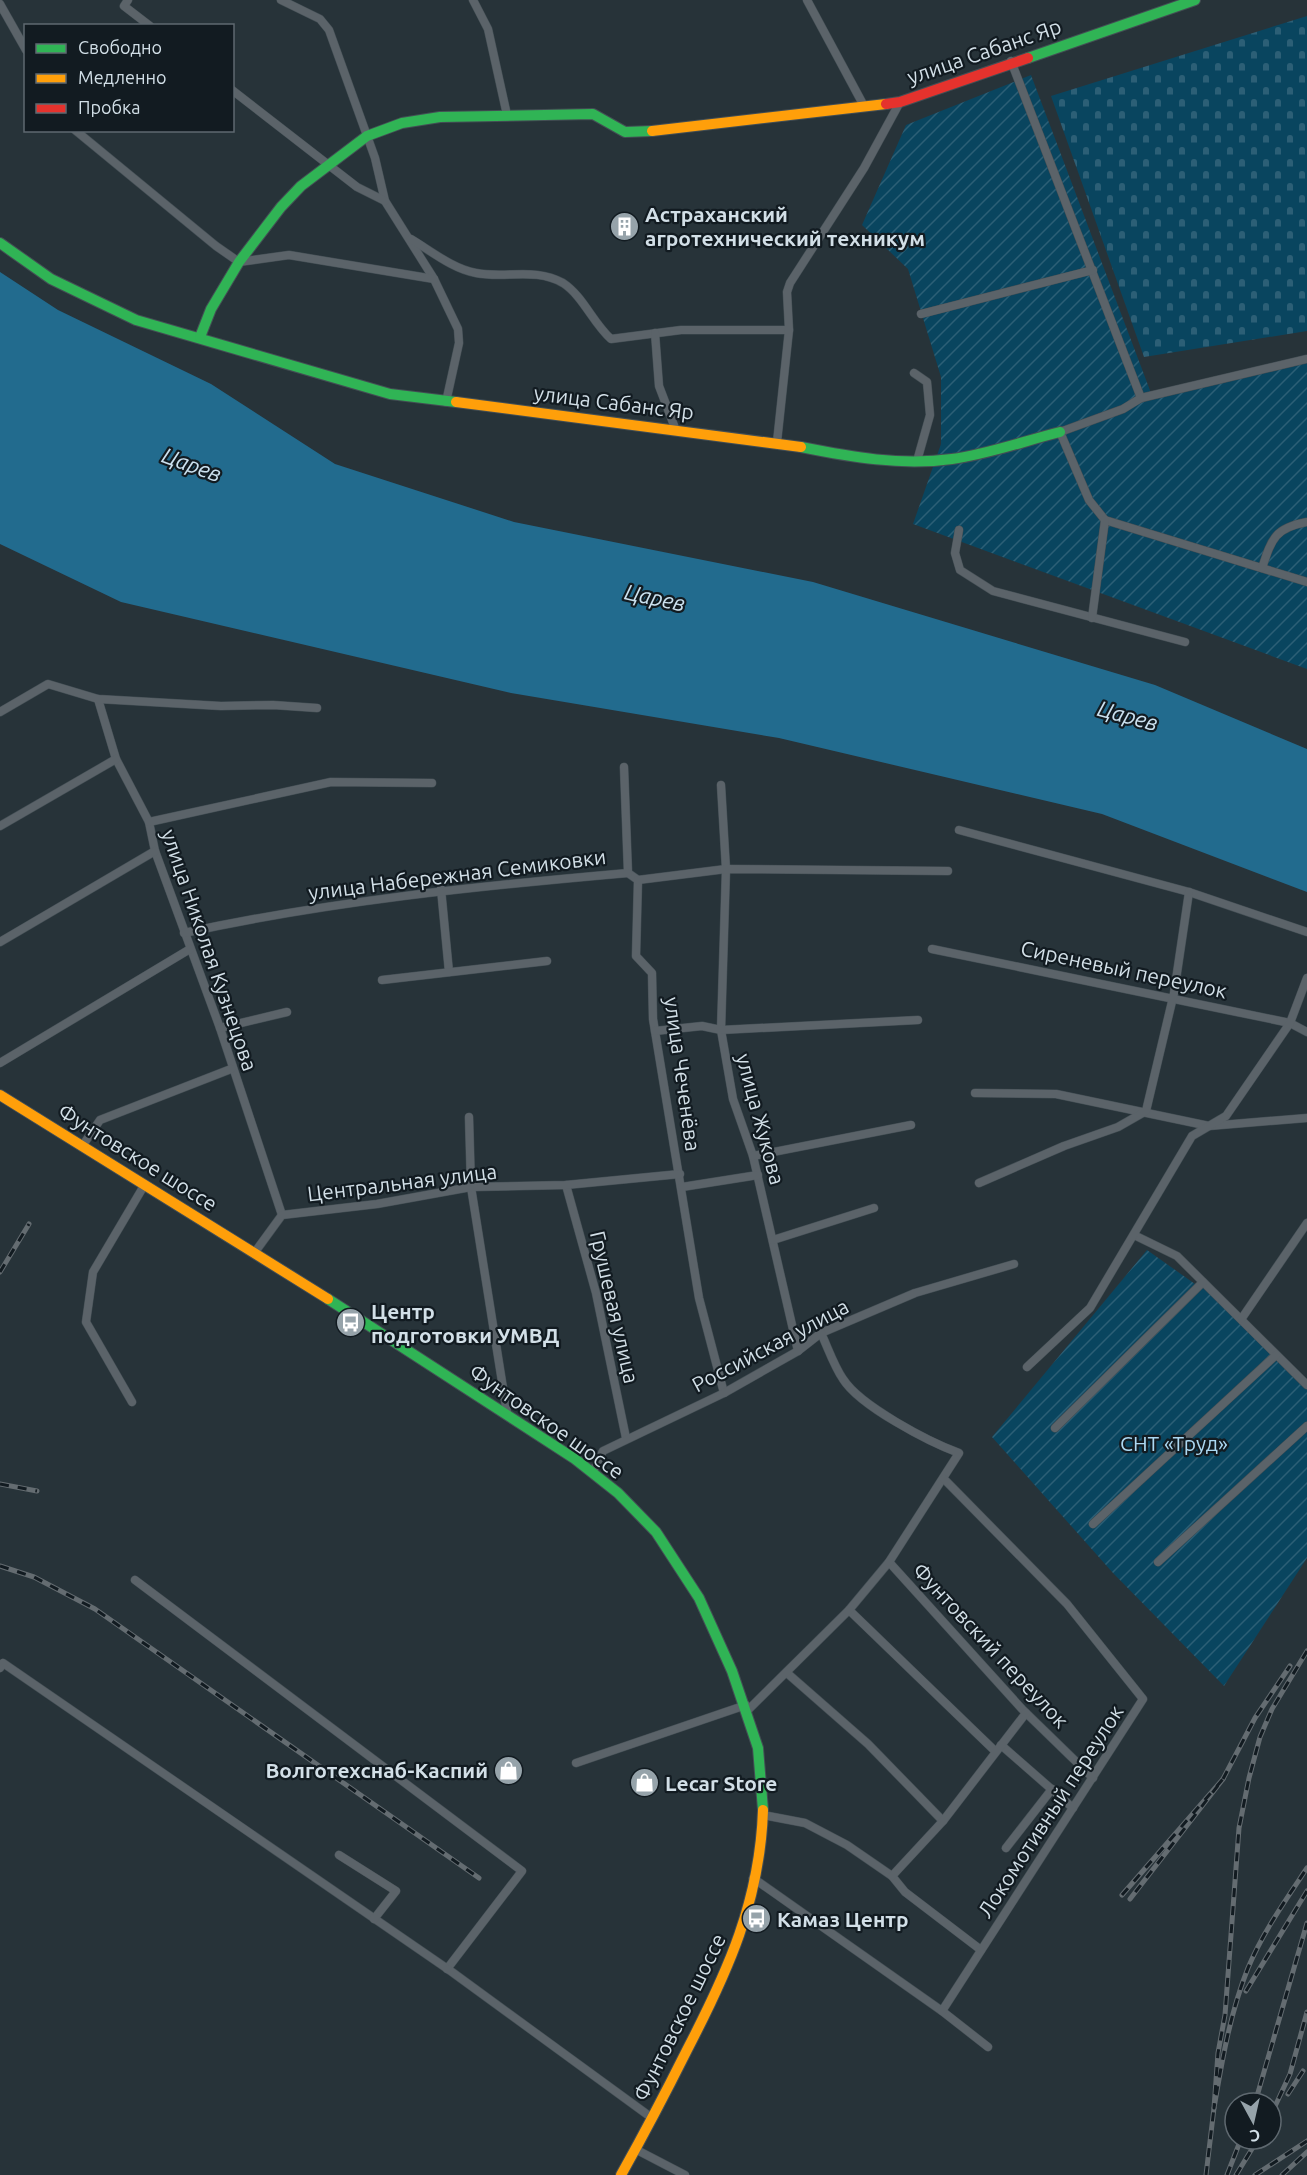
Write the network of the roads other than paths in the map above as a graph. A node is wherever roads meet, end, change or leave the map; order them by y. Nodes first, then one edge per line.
1 (128, 0) edge
2 (280, 0) edge
3 (473, 0) edge
4 (807, 0) edge
5 (1195, 0) edge
6 (0, 4) edge
7 (147, 24) edge
8 (24, 46) edge
9 (1011, 61) junction
10 (234, 92) edge
11 (900, 102) junction
12 (864, 106) junction
13 (507, 116) junction
14 (77, 132) edge
15 (367, 136) junction
16 (329, 165) junction
17 (385, 201) junction
18 (408, 238) junction
19 (0, 243) edge
20 (239, 261) junction
21 (1093, 270) junction
22 (434, 279) junction
23 (921, 314) dead end
24 (789, 330) junction
25 (655, 333) junction
26 (200, 337) junction
27 (1307, 359) edge
28 (914, 373) dead end
29 (1141, 398) junction
30 (446, 402) junction
31 (675, 428) junction
32 (1060, 432) junction
33 (777, 442) junction
34 (916, 461) junction
35 (1105, 520) junction
36 (1307, 522) edge
37 (959, 530) dead end
38 (1262, 568) junction
39 (1307, 582) edge
40 (1092, 618) junction
41 (1185, 642) dead end
42 (98, 699) junction
43 (317, 708) dead end
44 (0, 712) edge
45 (116, 759) junction
46 (624, 767) dead end
47 (432, 783) dead end
48 (721, 785) dead end
49 (149, 822) junction
50 (0, 826) edge
51 (959, 830) dead end
52 (155, 851) junction
53 (726, 869) junction
54 (948, 871) dead end
55 (628, 873) junction
56 (638, 880) junction
57 (441, 890) junction
58 (1189, 892) junction
59 (1307, 932) edge
60 (184, 933) junction
61 (0, 942) edge
62 (932, 948) dead end
63 (190, 949) junction
64 (547, 961) dead end
65 (449, 972) junction
66 (1307, 978) edge
67 (382, 980) dead end
68 (1173, 997) junction
69 (287, 1012) dead end
70 (918, 1020) dead end
71 (1290, 1023) junction
72 (220, 1028) junction
73 (721, 1030) junction
74 (655, 1031) junction
75 (1307, 1032) edge
76 (0, 1063) edge
77 (231, 1069) junction
78 (975, 1093) dead end
79 (0, 1095) edge
80 (1146, 1111) junction
81 (469, 1117) dead end
82 (1307, 1118) edge
83 (911, 1125) dead end
84 (1209, 1126) junction
85 (83, 1145) junction
86 (753, 1156) junction
87 (680, 1174) junction
88 (758, 1175) junction
89 (979, 1183) dead end
90 (145, 1184) junction
91 (566, 1185) junction
92 (471, 1187) junction
93 (682, 1187) junction
94 (874, 1208) dead end
95 (282, 1215) junction
96 (1307, 1223) edge
97 (1134, 1235) junction
98 (773, 1240) junction
99 (255, 1252) junction
100 (1014, 1264) dead end
101 (1203, 1282) junction
102 (1242, 1318) junction
103 (821, 1333) junction
104 (798, 1352) junction
105 (1276, 1355) junction
106 (1028, 1367) dead end
107 (1307, 1386) edge
108 (724, 1393) junction
109 (132, 1402) dead end
110 (507, 1413) junction
111 (1307, 1426) edge
112 (1055, 1428) dead end
113 (626, 1438) junction
114 (593, 1471) junction
115 (944, 1479) junction
116 (1093, 1524) dead end
117 (889, 1562) junction
118 (1158, 1562) dead end
119 (135, 1580) dead end
120 (849, 1610) junction
121 (0, 1668) edge
122 (787, 1673) junction
123 (747, 1708) junction
124 (1026, 1713) junction
125 (998, 1748) junction
126 (576, 1763) dead end
127 (1093, 1778) junction
128 (1052, 1789) junction
129 (1073, 1808) junction
130 (763, 1815) junction
131 (943, 1821) junction
132 (1006, 1848) dead end
133 (339, 1855) dead end
134 (892, 1876) junction
135 (753, 1878) junction
136 (374, 1919) junction
137 (981, 1950) junction
138 (447, 1969) junction
139 (942, 2011) junction
140 (988, 2047) dead end
141 (652, 2118) junction
142 (635, 2149) junction
143 (621, 2175) edge
144 (685, 2175) edge

1 - 7 street
2 - 15 street
3 - 13 street
4 - 12 street
5 - 9 street, улица Сабанс Яр
6 - 8 street
9 - 11 street, улица Сабанс Яр
9 - 21 street
10 - 16 street
11 - 12 street
11 - 24 street, улица Сабанс Яр
12 - 13 street
13 - 15 street
14 - 20 street
15 - 16 street
15 - 17 street
16 - 17 street
16 - 20 street
17 - 18 street
18 - 22 street
18 - 25 street
19 - 26 street, улица Сабанс Яр
20 - 22 street
20 - 26 street
21 - 23 street
21 - 29 street
22 - 30 street
24 - 25 street
24 - 33 street, улица Сабанс Яр
25 - 31 street
26 - 30 street, улица Сабанс Яр
27 - 29 street
28 - 34 street
29 - 32 street
30 - 31 street, улица Сабанс Яр
31 - 33 street, улица Сабанс Яр
32 - 34 street, улица Сабанс Яр
32 - 35 street
33 - 34 street, улица Сабанс Яр
35 - 38 street
35 - 40 street
36 - 38 street
37 - 40 street
38 - 39 street
40 - 41 street
42 - 43 street
42 - 44 street
42 - 45 street, улица Николая Кузнецова
45 - 49 street, улица Николая Кузнецова
45 - 50 street
46 - 55 street
47 - 49 street
48 - 53 street, улица Жукова
49 - 52 street, улица Николая Кузнецова
51 - 58 street
52 - 60 street, улица Николая Кузнецова
52 - 61 street
53 - 54 street
53 - 56 street
53 - 73 street, улица Жукова
55 - 56 street
55 - 57 street, улица Набережная Семиковки
56 - 74 street, улица Чеченёва
57 - 60 street, улица Набережная Семиковки
57 - 65 street
58 - 59 street
58 - 68 street
60 - 63 street, улица Николая Кузнецова
62 - 68 street, Сиреневый переулок
63 - 72 street, улица Николая Кузнецова
63 - 76 street
64 - 65 street
65 - 67 street
66 - 71 street
68 - 71 street, Сиреневый переулок
68 - 80 street
69 - 72 street
70 - 73 street
71 - 75 street, Сиреневый переулок
71 - 84 street
72 - 77 street, улица Николая Кузнецова
73 - 74 street
73 - 86 street, улица Жукова
74 - 87 street, улица Чеченёва
77 - 85 street
77 - 95 street, улица Николая Кузнецова
78 - 80 street
79 - 85 street, Фунтовское шоссе
80 - 84 street
80 - 89 street
81 - 92 street
82 - 84 street
83 - 86 street
84 - 97 street
85 - 90 street, Фунтовское шоссе
86 - 88 street, улица Жукова
87 - 91 street, Центральная улица
87 - 93 street, улица Чеченёва
88 - 93 street
88 - 98 street, улица Жукова
90 - 99 street, Фунтовское шоссе
90 - 109 street
91 - 92 street, Центральная улица
91 - 113 street, Грушевая улица
92 - 95 street, Центральная улица
92 - 110 street
93 - 108 street, улица Чеченёва
94 - 98 street
95 - 99 street, Центральная улица
96 - 102 street
97 - 101 street
97 - 106 street
98 - 104 street, улица Жукова
99 - 110 street, Фунтовское шоссе
100 - 103 street, Российская улица
101 - 102 street
101 - 112 street
102 - 105 street
103 - 104 street, Российская улица
103 - 115 street
104 - 108 street, Российская улица
105 - 107 street
105 - 116 street
108 - 113 street, Российская улица
110 - 114 street, Фунтовское шоссе
111 - 118 street
113 - 114 street, Российская улица
114 - 123 street, Фунтовское шоссе
115 - 117 street
115 - 127 street, Локомотивный переулок
117 - 120 street
117 - 124 street, Фунтовский переулок
119 - 138 street
120 - 122 street
120 - 125 street
121 - 136 street
122 - 123 street
122 - 131 street
123 - 126 street
123 - 130 street, Фунтовское шоссе
124 - 125 street
124 - 127 street, Фунтовский переулок
125 - 128 street
125 - 131 street
127 - 129 street, Локомотивный переулок
128 - 129 street
128 - 132 street
129 - 137 street, Локомотивный переулок
130 - 134 street
130 - 135 street, Фунтовское шоссе
131 - 134 street
133 - 136 street
134 - 137 street
135 - 139 street
135 - 141 street, Фунтовское шоссе
136 - 138 street
137 - 139 street, Локомотивный переулок
138 - 141 street
139 - 140 street
141 - 142 street, Фунтовское шоссе
142 - 143 street, Фунтовское шоссе
142 - 144 street

